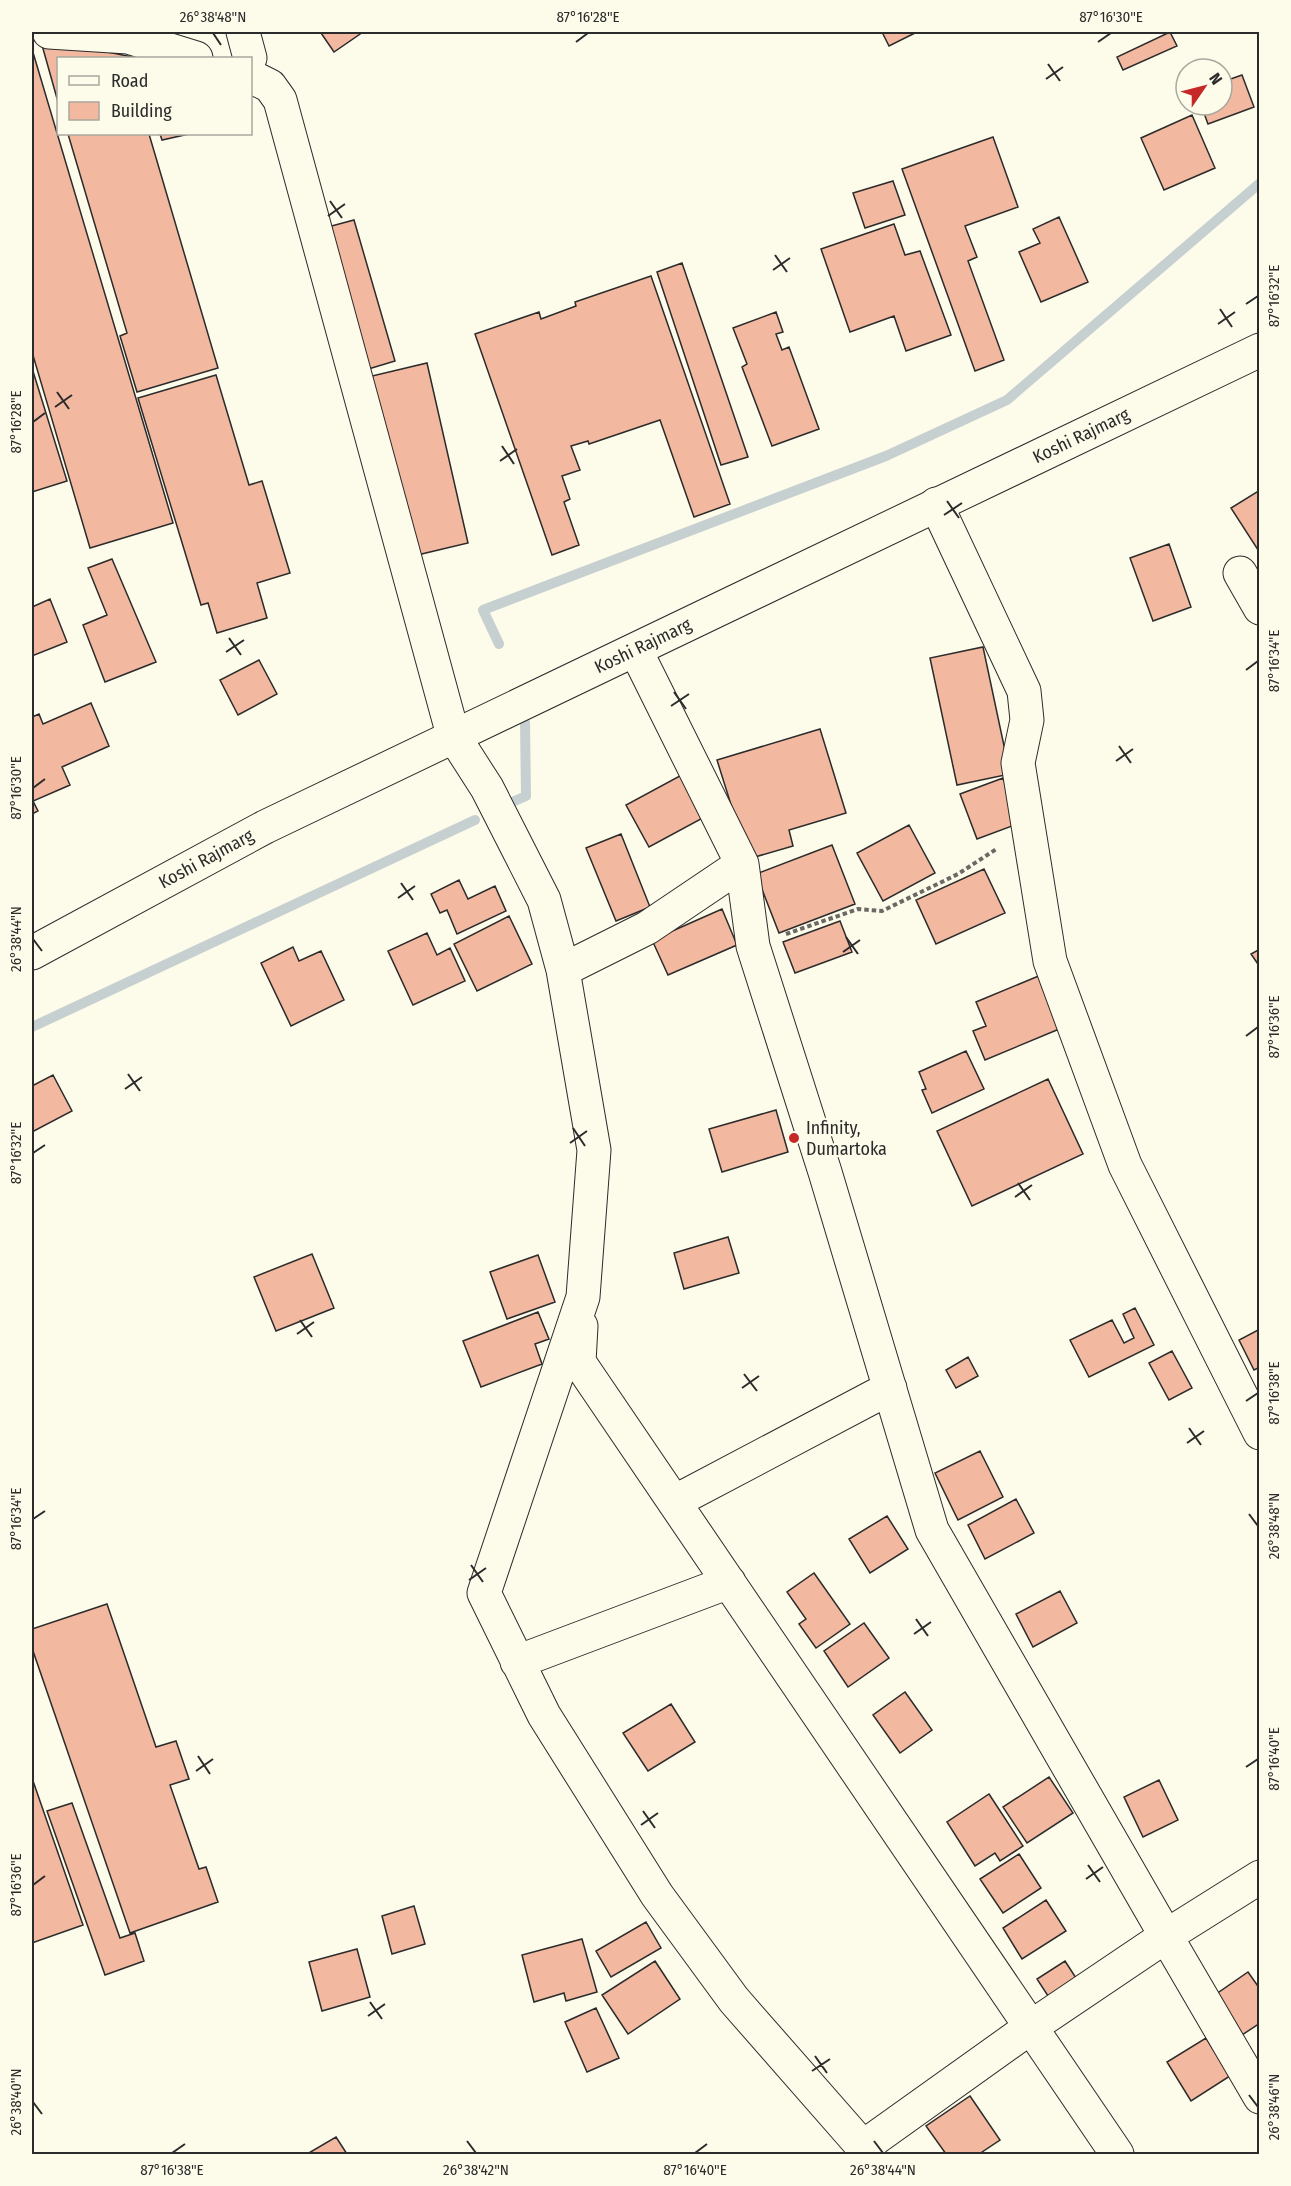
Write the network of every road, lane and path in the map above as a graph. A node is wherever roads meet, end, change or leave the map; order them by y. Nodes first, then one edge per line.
1 (49, 32) edge
2 (243, 32) edge
3 (193, 57) edge
4 (249, 57) edge
5 (252, 69) edge
6 (1260, 350) edge
7 (936, 504) junction
8 (1240, 573) dead end
9 (1260, 608) edge
10 (636, 651) junction
11 (453, 735) junction
12 (1029, 834) junction
13 (742, 864) junction
14 (753, 946) junction
15 (32, 953) edge
16 (563, 970) junction
17 (583, 1297) junction
18 (890, 1388) junction
19 (1260, 1432) edge
20 (674, 1502) junction
21 (729, 1582) junction
22 (517, 1662) junction
23 (1260, 1877) edge
24 (1166, 1936) junction
25 (1031, 2027) junction
26 (1260, 2097) edge
27 (866, 2151) edge
28 (1117, 2154) edge

1 - 3 street
2 - 4 street
5 - 11 street
6 - 7 street, Koshi Rajmarg
7 - 10 street, Koshi Rajmarg
7 - 12 street
8 - 9 street
10 - 11 street, Koshi Rajmarg
10 - 13 street
11 - 15 street, Koshi Rajmarg
11 - 16 street
12 - 14 path
12 - 19 street
13 - 14 street
13 - 16 street
14 - 18 street
16 - 17 street
17 - 20 street
17 - 22 street
18 - 20 street
18 - 24 street
20 - 21 street
21 - 22 street
21 - 25 street
22 - 27 street
23 - 24 street
24 - 25 street
24 - 26 street
25 - 27 street
25 - 28 street

